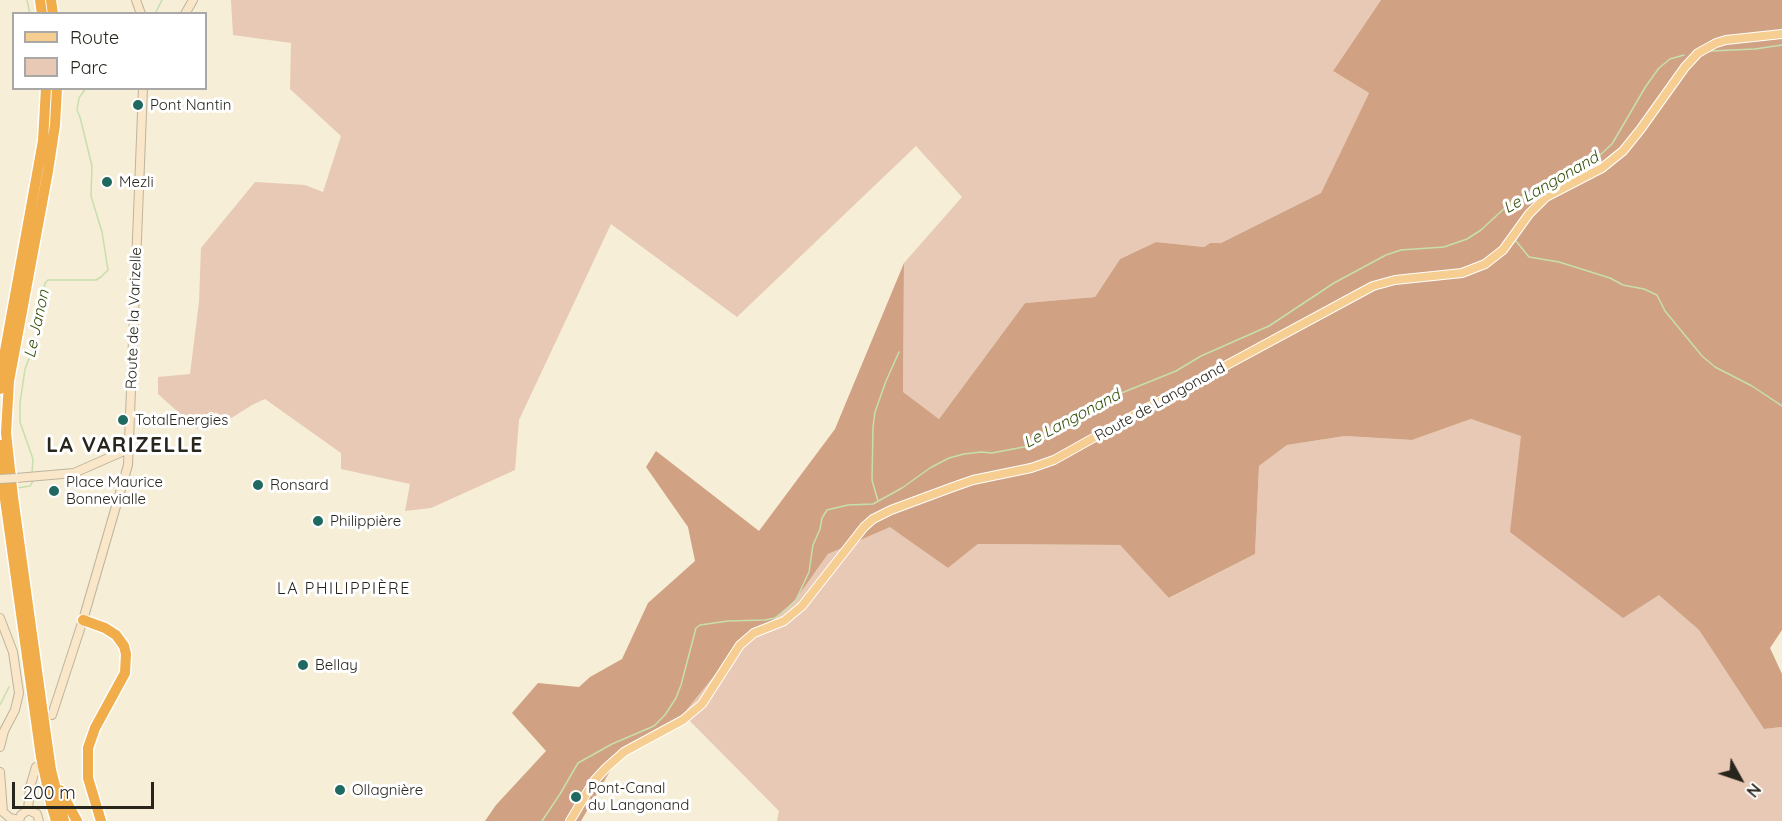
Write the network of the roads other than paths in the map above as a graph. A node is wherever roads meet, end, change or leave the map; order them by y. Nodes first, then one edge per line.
1 (1782, 34) edge
2 (46, 90) edge
3 (57, 90) edge
4 (143, 90) edge
5 (0, 389) edge
6 (0, 438) edge
7 (130, 450) junction
8 (1, 461) edge
9 (0, 479) edge
10 (0, 618) edge
11 (82, 620) junction
12 (52, 715) dead end
13 (0, 747) edge
14 (36, 767) dead end
15 (51, 770) junction
16 (0, 772) edge
17 (28, 810) junction
18 (19, 821) edge
19 (39, 821) edge
20 (56, 821) edge
21 (64, 821) edge
22 (77, 821) edge
23 (101, 821) edge
24 (570, 821) edge

1 - 24 main road, Route de Langonand
2 - 5 highway
3 - 15 highway
4 - 7 street, Route de la Varizelle
6 - 8 highway
7 - 9 street, bridge
7 - 11 street, Route de la Varizelle
8 - 20 highway
10 - 13 street
11 - 12 street, Route de la Varizelle
11 - 23 highway
14 - 17 street
15 - 21 highway
15 - 22 highway
16 - 18 street
17 - 18 street
17 - 19 street

